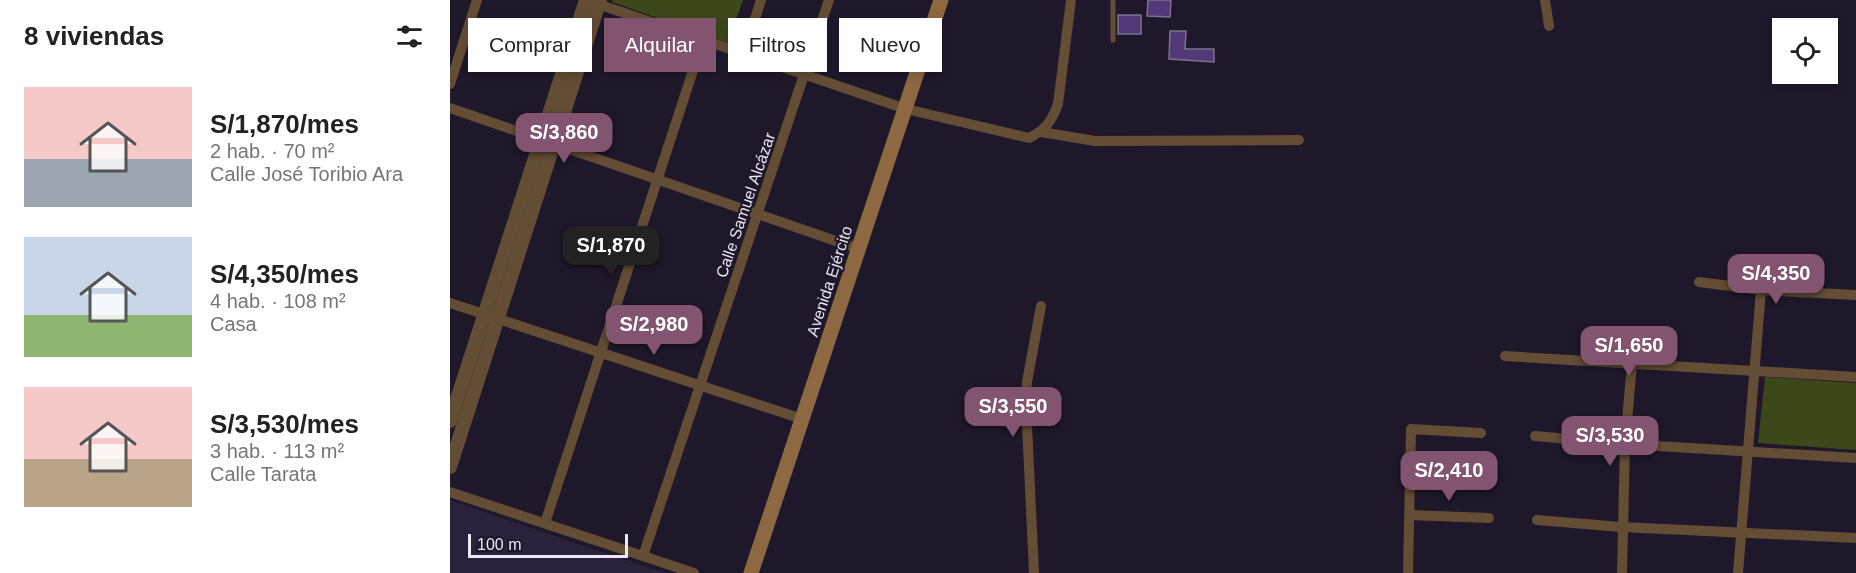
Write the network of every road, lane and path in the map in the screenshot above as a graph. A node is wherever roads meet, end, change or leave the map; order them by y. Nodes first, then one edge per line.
1 (477, 0) edge
2 (761, 0) edge
3 (829, 0) edge
4 (940, 0) edge
5 (1071, 0) edge
6 (1113, 0) edge
7 (1545, 0) edge
8 (593, 1) edge
9 (641, 18) edge
10 (755, 18) edge
11 (1549, 26) dead end
12 (1113, 40) dead end
13 (693, 72) edge
14 (803, 72) edge
15 (806, 73) junction
16 (450, 84) edge
17 (450, 108) edge
18 (906, 109) junction
19 (1041, 132) junction
20 (1299, 140) dead end
21 (548, 141) junction
22 (658, 179) junction
23 (757, 214) junction
24 (859, 249) junction
25 (1699, 282) dead end
26 (1761, 290) junction
27 (1856, 295) edge
28 (450, 303) edge
29 (1041, 306) dead end
30 (491, 317) junction
31 (601, 353) junction
32 (1505, 356) dead end
33 (1632, 363) junction
34 (1755, 370) junction
35 (1856, 377) edge
36 (700, 386) junction
37 (802, 419) junction
38 (450, 421) edge
39 (1481, 433) dead end
40 (1535, 436) dead end
41 (1625, 444) junction
42 (1749, 452) junction
43 (1856, 458) edge
44 (450, 467) edge
45 (450, 492) edge
46 (1409, 515) junction
47 (1489, 518) dead end
48 (1537, 520) dead end
49 (545, 523) junction
50 (1621, 527) junction
51 (1742, 533) junction
52 (1856, 538) edge
53 (644, 556) junction
54 (694, 573) edge
55 (751, 573) edge
56 (1034, 573) edge
57 (1408, 573) edge
58 (1622, 573) edge
59 (1738, 573) edge

1 - 16 street
2 - 10 street
3 - 15 street, Calle Samuel Alcázar
4 - 18 main road, Avenida Ejército
5 - 19 street
6 - 12 lane
7 - 11 street
8 - 9 street
8 - 21 street
13 - 22 street
14 - 15 street
15 - 18 street
15 - 23 street, Calle Samuel Alcázar
17 - 21 street
18 - 19 street
18 - 24 main road, Avenida Ejército
19 - 20 street
21 - 22 street
21 - 30 street
22 - 23 street
22 - 31 street
23 - 24 street
23 - 36 street, Calle Samuel Alcázar
24 - 37 main road, Avenida Ejército
25 - 26 street
26 - 27 street
26 - 34 street
28 - 30 street
29 - 56 street
30 - 31 street
30 - 38 street
30 - 44 street
31 - 36 street
31 - 49 street
32 - 33 street
33 - 34 street
33 - 41 street
34 - 35 street
34 - 42 street
36 - 37 street
36 - 53 street, Calle Samuel Alcázar
37 - 55 main road, Avenida Ejército
39 - 46 street
40 - 41 street
41 - 42 street
41 - 50 street
42 - 43 street
42 - 51 street
45 - 49 street
46 - 47 street
46 - 57 street
48 - 50 street
49 - 53 street
50 - 51 street
50 - 58 street
51 - 52 street
51 - 59 street
53 - 54 street

